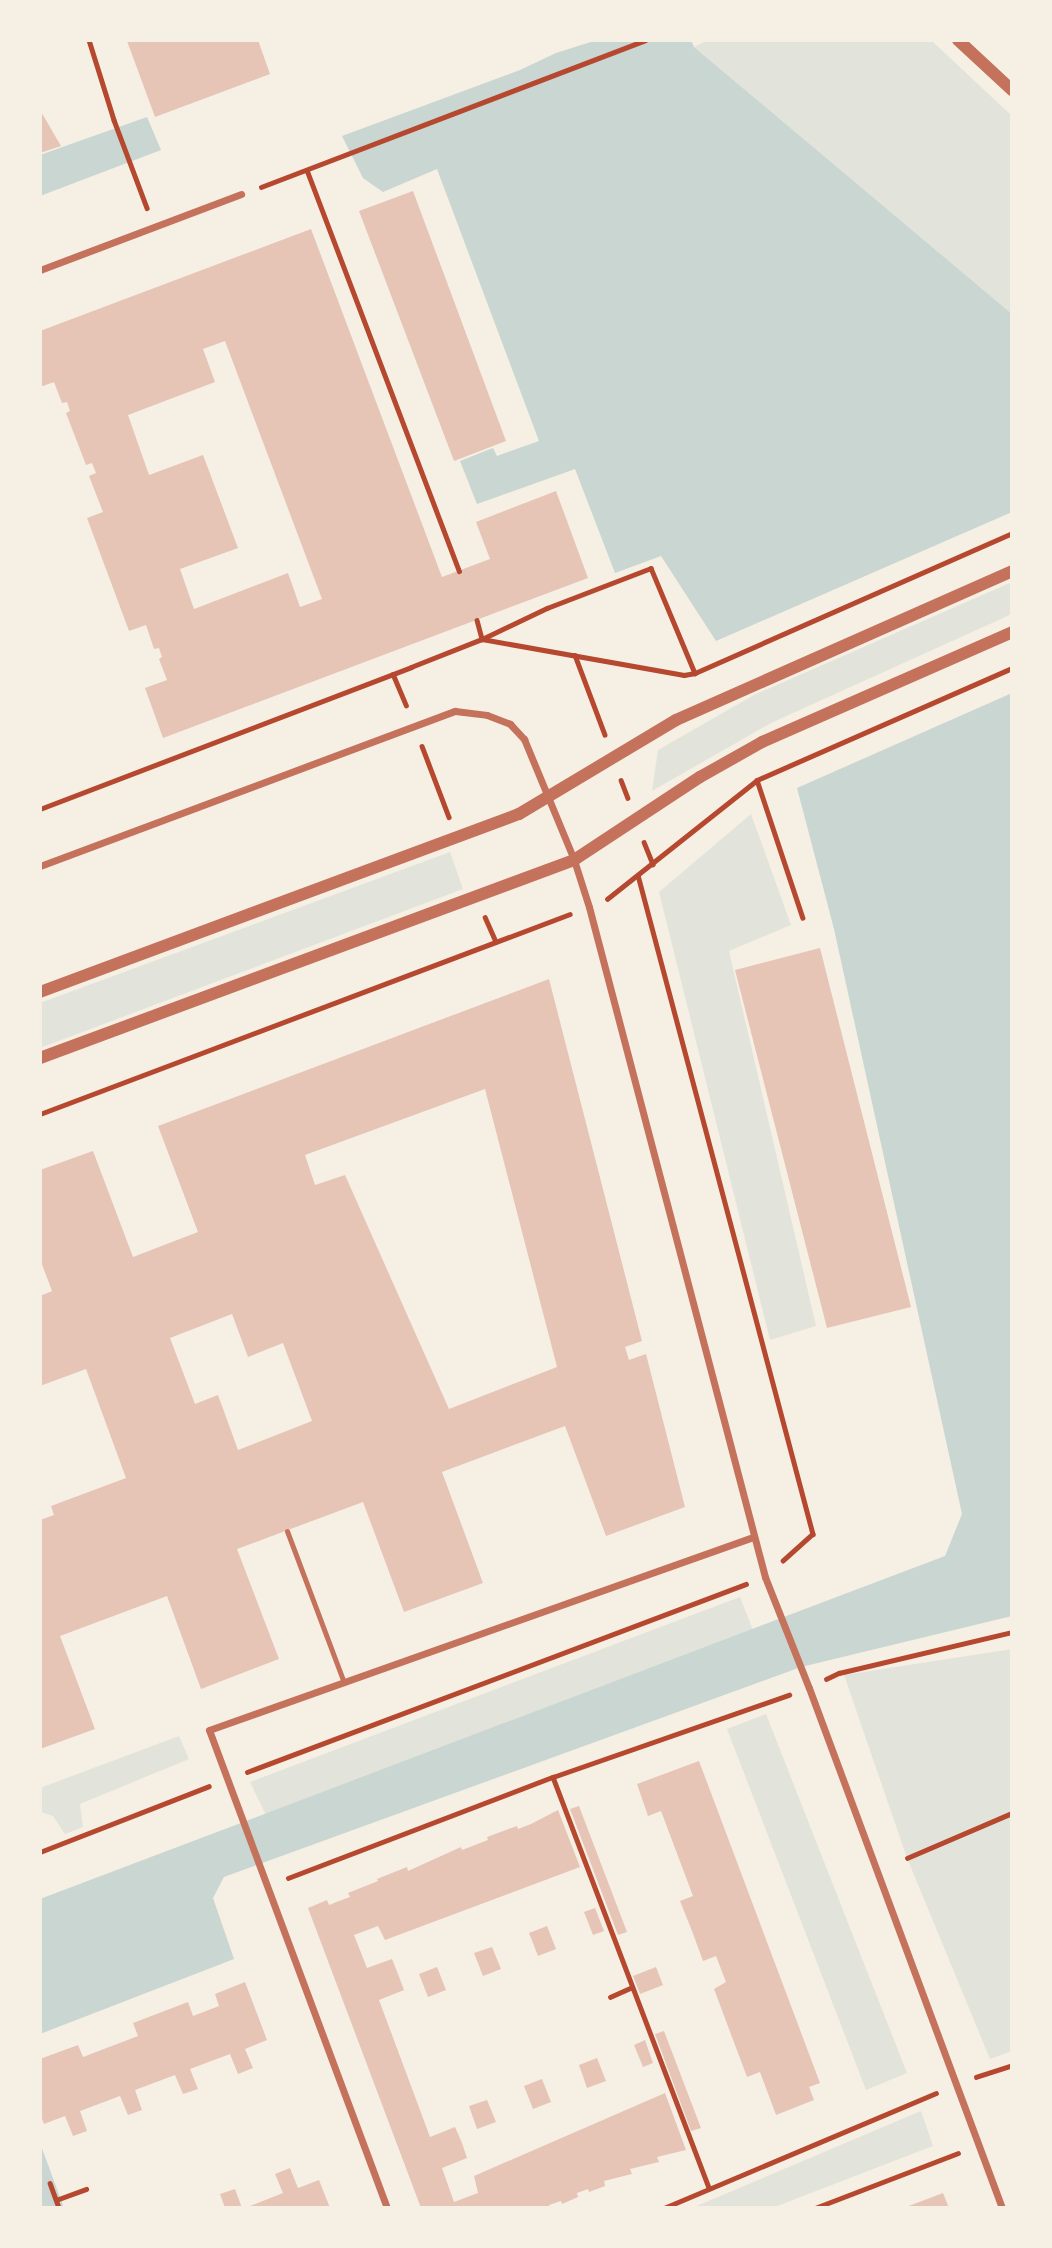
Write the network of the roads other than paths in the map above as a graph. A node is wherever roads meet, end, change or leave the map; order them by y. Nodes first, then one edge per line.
1 (958, 40) edge
2 (1012, 90) edge
3 (241, 194) road end
4 (40, 270) edge
5 (1012, 571) edge
6 (1012, 632) edge
7 (549, 799) junction
8 (574, 860) junction
9 (40, 866) edge
10 (40, 992) edge
11 (40, 1058) edge
12 (287, 1531) dead end
13 (753, 1537) junction
14 (344, 1683) junction
15 (387, 2208) edge
16 (1002, 2208) edge

1 - 2 street
3 - 4 street
5 - 7 street
6 - 8 street
7 - 8 street
7 - 9 street
7 - 10 street
8 - 11 street
8 - 13 street
12 - 14 lane
13 - 14 street
13 - 16 street
14 - 15 street

